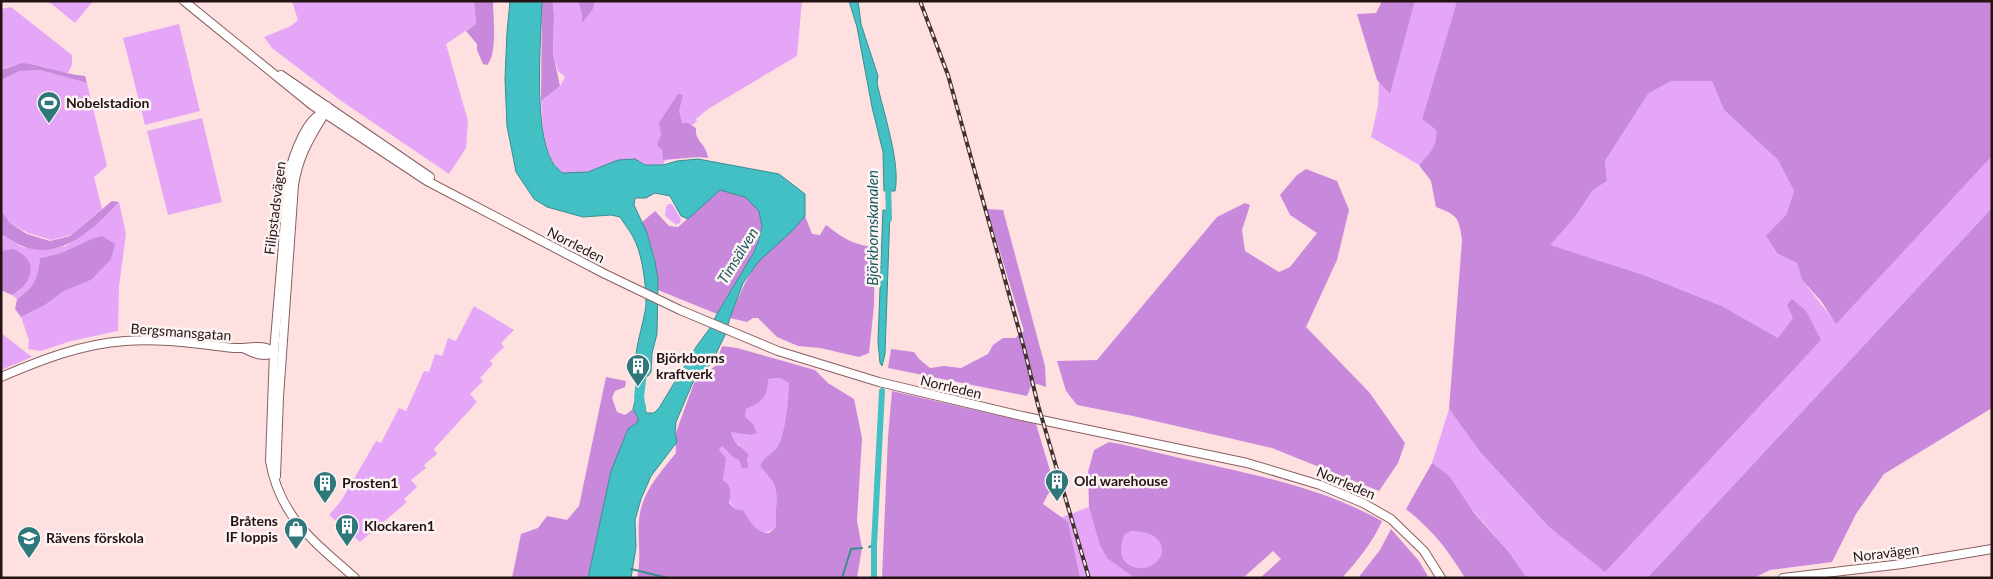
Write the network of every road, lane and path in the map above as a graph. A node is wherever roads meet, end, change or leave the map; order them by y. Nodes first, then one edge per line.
1 (184, 1) edge
2 (325, 109) junction
3 (279, 352) junction
4 (1, 377) edge
5 (1992, 549) edge
6 (355, 578) edge
7 (1442, 578) edge
8 (1783, 578) edge

1 - 2 street, Norrleden
2 - 3 street, Filipstadsvägen
2 - 7 street, Norrleden
3 - 4 street, Bergsmansgatan
3 - 6 street, Filipstadsvägen
5 - 8 street, Noravägen

